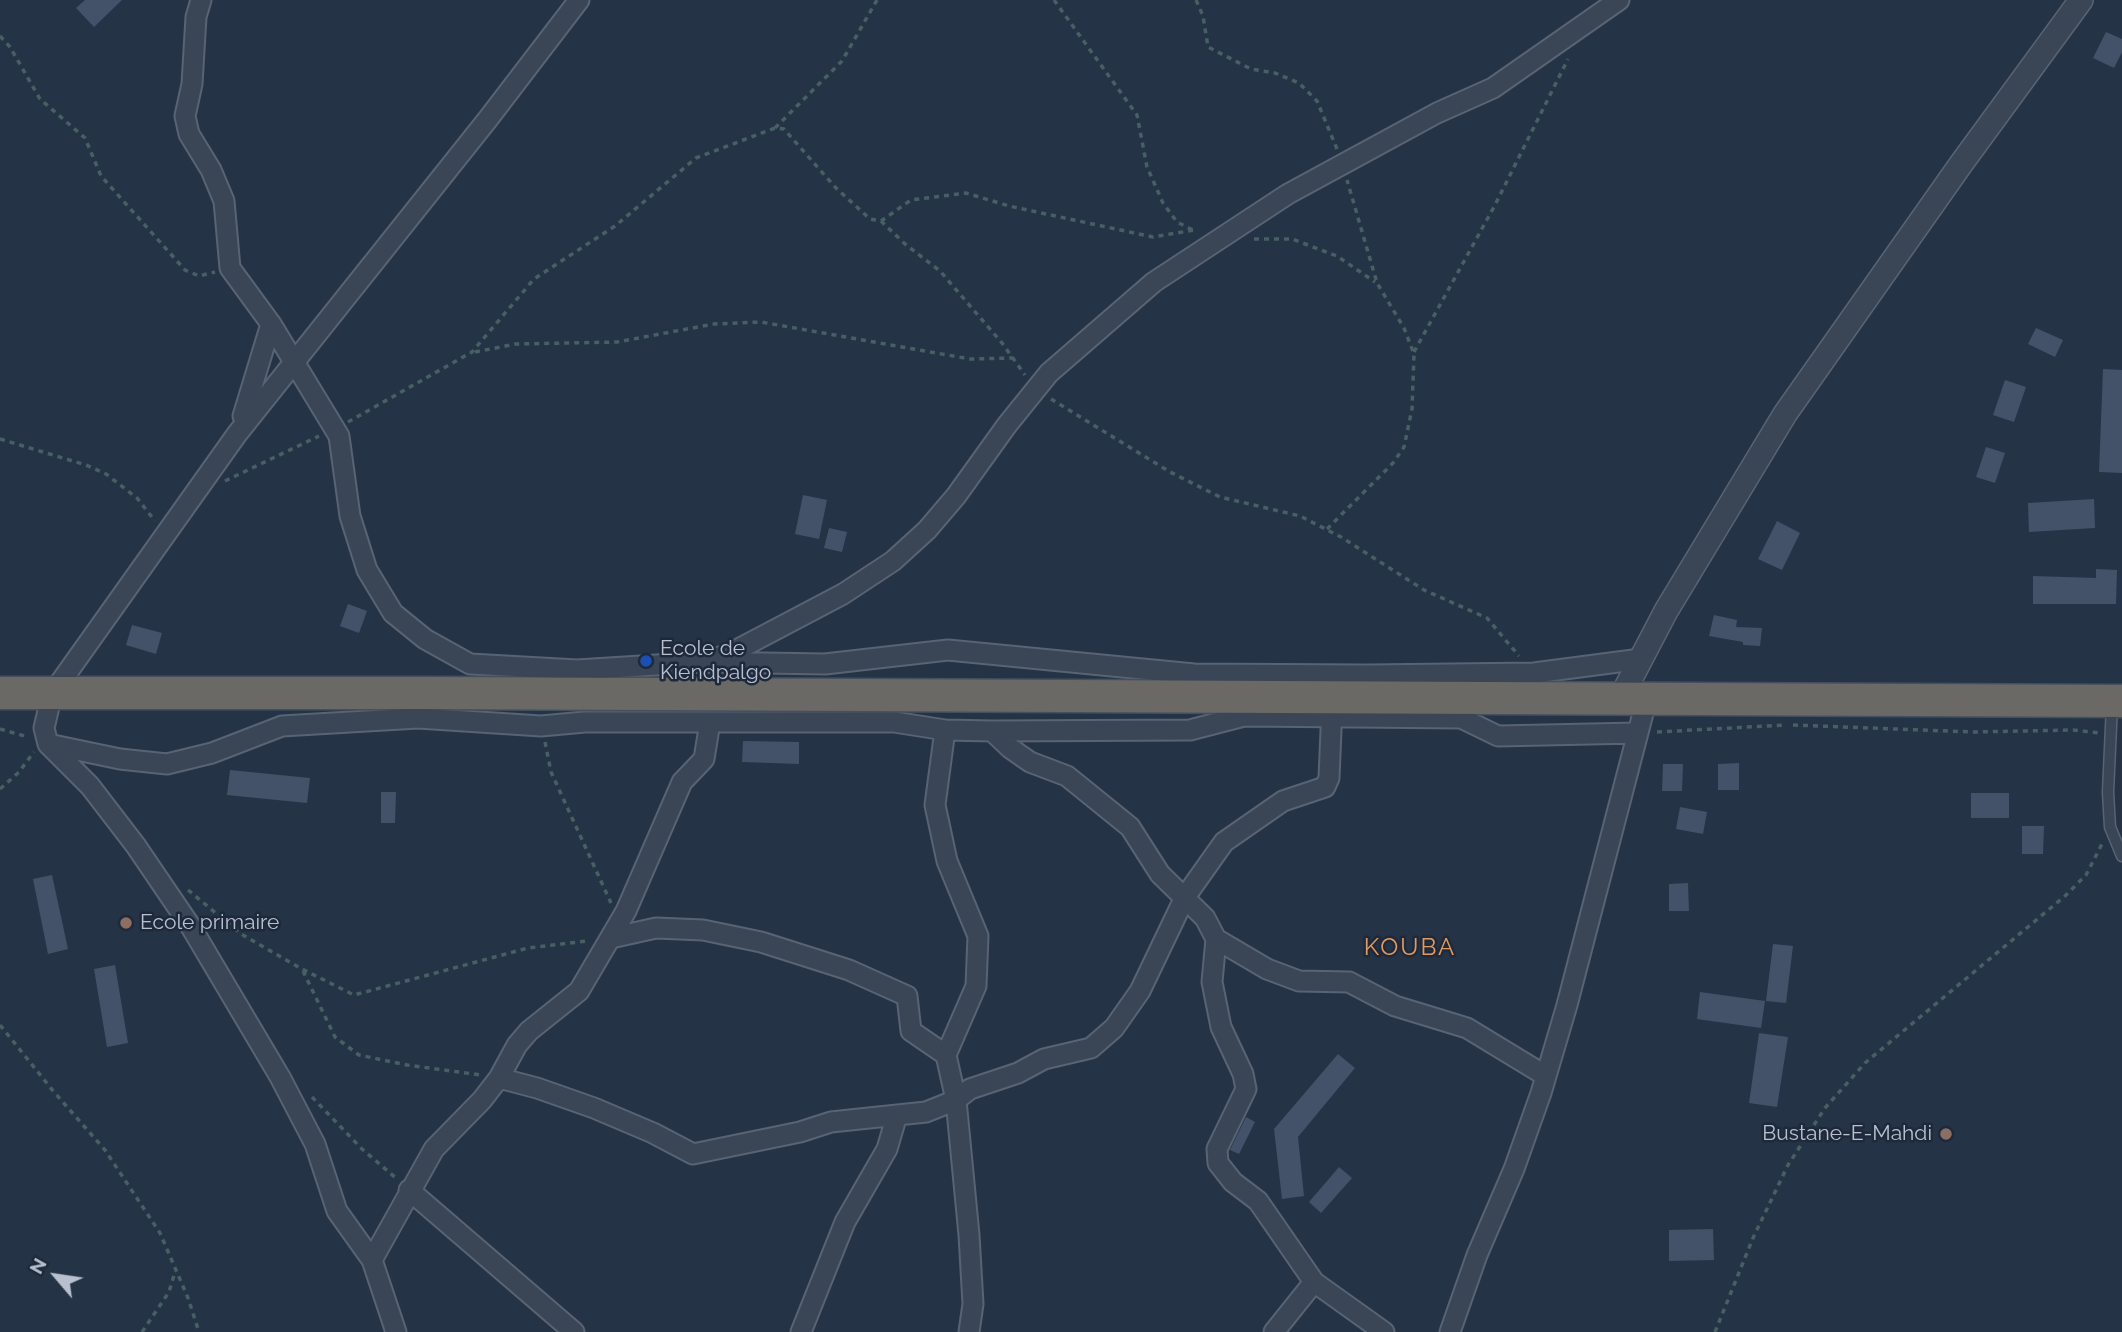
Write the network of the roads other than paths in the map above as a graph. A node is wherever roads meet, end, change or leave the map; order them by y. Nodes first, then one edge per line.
1 (201, 0) edge
2 (579, 0) edge
3 (1619, 0) edge
4 (2081, 0) edge
5 (271, 324) junction
6 (294, 362) junction
7 (237, 434) junction
8 (1641, 659) junction
9 (704, 663) junction
10 (0, 693) edge
11 (51, 694) junction
12 (1634, 699) junction
13 (2117, 701) edge
14 (1332, 707) junction
15 (710, 722) junction
16 (945, 730) junction
17 (992, 731) junction
18 (1637, 733) junction
19 (38, 745) junction
20 (2122, 856) edge
21 (1185, 897) junction
22 (615, 930) junction
23 (1216, 939) junction
24 (946, 1055) junction
25 (1546, 1076) junction
26 (499, 1078) junction
27 (956, 1100) junction
28 (897, 1115) junction
29 (410, 1190) junction
30 (372, 1261) junction
31 (1314, 1282) junction
32 (396, 1332) edge
33 (574, 1332) edge
34 (801, 1332) edge
35 (969, 1332) edge
36 (1274, 1332) edge
37 (1384, 1332) edge
38 (1450, 1332) edge

1 - 5 street
2 - 6 street
3 - 9 street
4 - 8 street
5 - 6 street
5 - 7 street
6 - 7 street
6 - 9 street
7 - 11 street
8 - 9 street
8 - 12 street
10 - 11 highway
11 - 14 highway
11 - 19 street
12 - 13 highway
12 - 14 highway
12 - 18 street
13 - 20 lane
14 - 17 street
14 - 18 street
14 - 21 street
15 - 16 street
15 - 19 street
15 - 22 street
16 - 17 street
16 - 24 street
17 - 21 street
18 - 25 street
19 - 30 street
21 - 23 street
21 - 27 street
22 - 24 street
22 - 26 street
23 - 25 street
23 - 31 street
24 - 27 street
25 - 38 street
26 - 28 street
26 - 29 street
27 - 28 street
27 - 35 street
28 - 34 street
29 - 30 street
29 - 33 street
30 - 32 street
31 - 36 street
31 - 37 street

